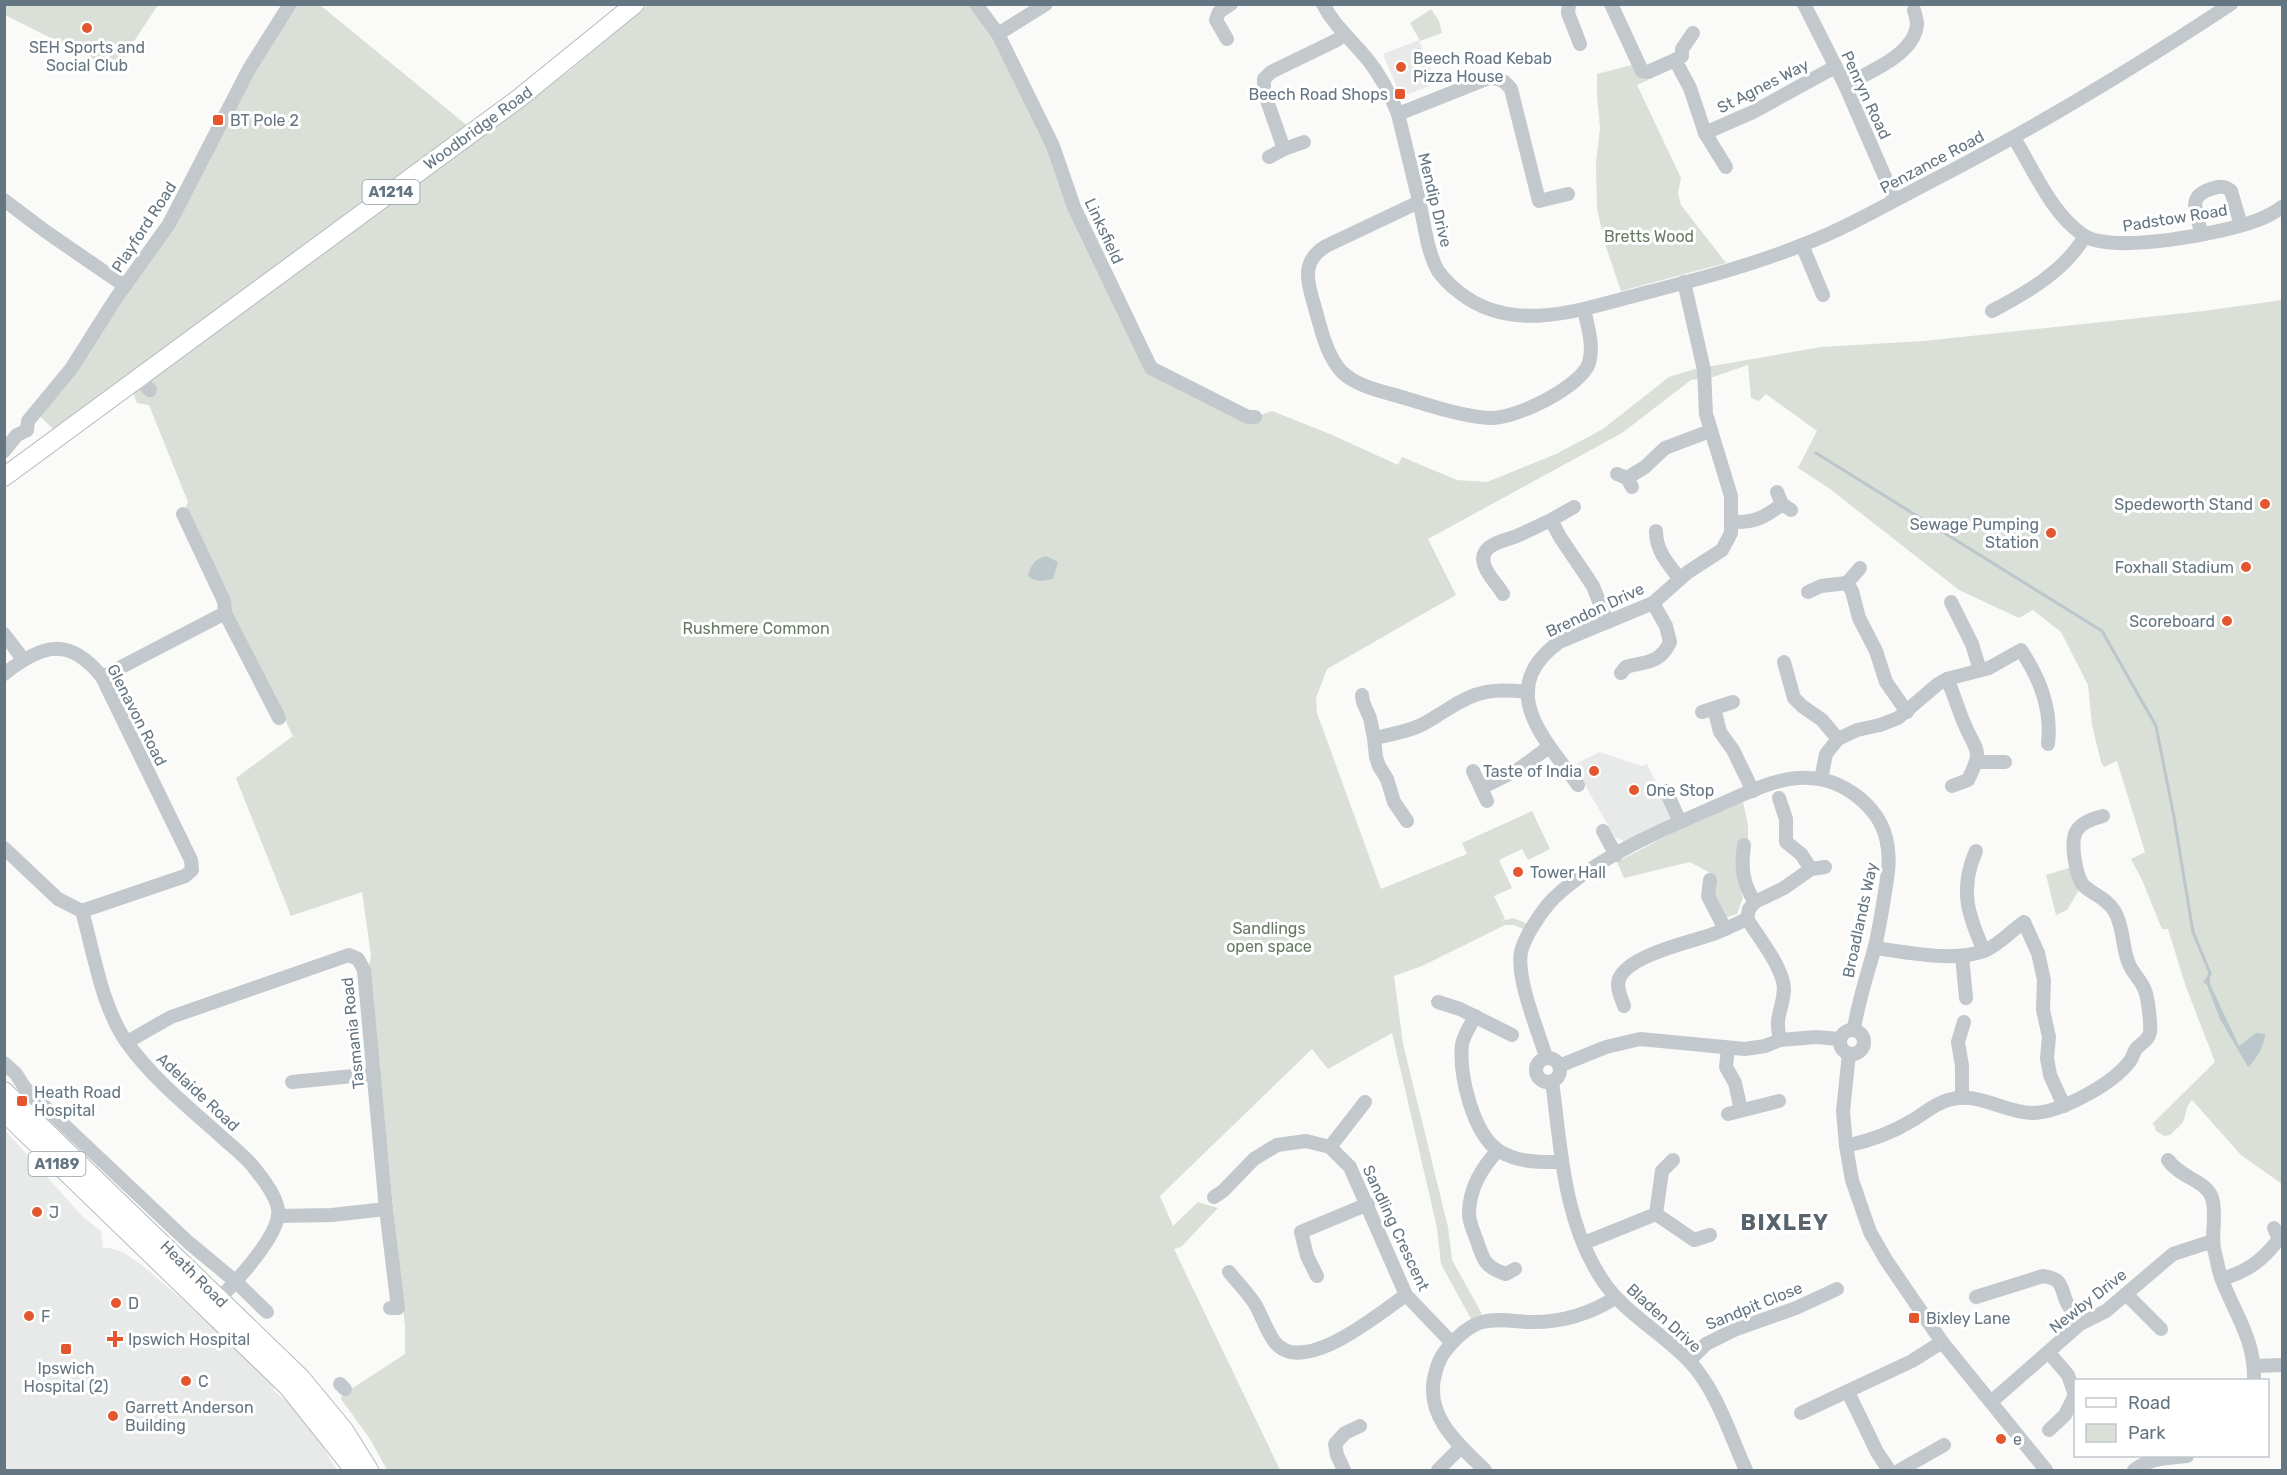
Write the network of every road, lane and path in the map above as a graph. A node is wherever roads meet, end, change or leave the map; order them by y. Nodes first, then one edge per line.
1 (290, 4) edge
2 (635, 4) edge
3 (976, 4) edge
4 (1046, 4) edge
5 (1231, 4) edge
6 (1323, 4) edge
7 (1569, 4) edge
8 (1611, 4) edge
9 (1804, 4) edge
10 (2231, 4) edge
11 (1914, 10) dead end
12 (1693, 33) dead end
13 (998, 34) junction
14 (1344, 34) junction
15 (1227, 39) dead end
16 (1580, 44) dead end
17 (1675, 60) junction
18 (1835, 66) junction
19 (1845, 85) junction
20 (1398, 114) junction
21 (1705, 133) junction
22 (2014, 138) junction
23 (1304, 142) dead end
24 (1284, 149) junction
25 (1269, 157) dead end
26 (1726, 167) dead end
27 (1568, 194) dead end
28 (4, 200) edge
29 (1895, 201) junction
30 (1419, 202) junction
31 (2283, 207) edge
32 (2241, 225) junction
33 (2201, 233) junction
34 (2085, 237) junction
35 (1802, 245) junction
36 (1684, 282) junction
37 (125, 286) junction
38 (1822, 295) dead end
39 (1625, 298) joint
40 (1584, 309) junction
41 (1992, 312) dead end
42 (1256, 417) dead end
43 (27, 430) junction
44 (1710, 431) junction
45 (41, 450) junction
46 (4, 451) edge
47 (4, 477) edge
48 (1625, 480) dead end
49 (1783, 502) dead end
50 (1575, 507) dead end
51 (183, 514) dead end
52 (1551, 520) junction
53 (1732, 522) junction
54 (1656, 531) dead end
55 (1860, 568) dead end
56 (1680, 579) junction
57 (1847, 583) junction
58 (1804, 592) dead end
59 (1504, 597) dead end
60 (1951, 602) dead end
61 (1653, 603) junction
62 (225, 613) junction
63 (1607, 622) junction
64 (4, 634) edge
65 (1783, 658) dead end
66 (23, 659) junction
67 (1627, 665) dead end
68 (1980, 670) junction
69 (4, 674) edge
70 (102, 677) junction
71 (1947, 679) junction
72 (1528, 692) junction
73 (1733, 702) dead end
74 (1362, 705) dead end
75 (1907, 712) junction
76 (279, 718) dead end
77 (1374, 738) junction
78 (1838, 739) junction
79 (2048, 744) dead end
80 (1549, 747) junction
81 (1977, 762) junction
82 (2006, 762) dead end
83 (1473, 771) dead end
84 (1821, 779) junction
85 (1578, 785) dead end
86 (1952, 786) dead end
87 (1481, 788) junction
88 (1666, 791) dead end
89 (1753, 791) junction
90 (1779, 798) dead end
91 (1487, 801) dead end
92 (2103, 816) dead end
93 (1407, 820) dead end
94 (1680, 822) junction
95 (1603, 831) dead end
96 (1744, 845) dead end
97 (4, 848) edge
98 (1976, 851) dead end
99 (1616, 855) junction
100 (1710, 880) dead end
101 (1755, 902) junction
102 (82, 911) junction
103 (1747, 919) junction
104 (1725, 929) junction
105 (1875, 948) junction
106 (1984, 951) junction
107 (1962, 956) junction
108 (1966, 998) dead end
109 (1438, 1002) dead end
110 (1624, 1006) dead end
111 (1475, 1016) junction
112 (1964, 1022) dead end
113 (1854, 1029) junction
114 (1512, 1035) dead end
115 (1840, 1039) junction
116 (1780, 1040) junction
117 (127, 1042) junction
118 (1728, 1048) junction
119 (1849, 1054) junction
120 (1545, 1057) junction
121 (4, 1062) edge
122 (1559, 1066) junction
123 (374, 1074) junction
124 (1552, 1081) junction
125 (292, 1082) dead end
126 (4, 1092) edge
127 (1962, 1097) junction
128 (1779, 1101) dead end
129 (1365, 1102) dead end
130 (2064, 1106) junction
131 (4, 1112) edge
132 (1846, 1146) junction
133 (1330, 1147) junction
134 (1498, 1150) junction
135 (1673, 1160) dead end
136 (2168, 1160) dead end
137 (1561, 1162) junction
138 (1214, 1197) dead end
139 (1368, 1204) junction
140 (386, 1209) junction
141 (1656, 1214) junction
142 (278, 1216) junction
143 (2274, 1228) dead end
144 (1710, 1235) dead end
145 (2213, 1241) junction
146 (1584, 1243) junction
147 (1515, 1269) dead end
148 (1229, 1272) dead end
149 (1317, 1276) dead end
150 (2222, 1279) junction
151 (235, 1281) junction
152 (1837, 1289) dead end
153 (2126, 1294) junction
154 (1406, 1295) junction
155 (1976, 1297) dead end
156 (1615, 1298) junction
157 (214, 1304) junction
158 (390, 1308) dead end
159 (267, 1312) dead end
160 (2080, 1324) junction
161 (2161, 1329) dead end
162 (1942, 1342) junction
163 (1452, 1343) junction
164 (2049, 1353) junction
165 (1689, 1361) junction
166 (2283, 1365) edge
167 (2254, 1373) edge
168 (1848, 1392) junction
169 (2074, 1392) edge
170 (2074, 1397) edge
171 (1991, 1402) junction
172 (1801, 1413) dead end
173 (1360, 1426) dead end
174 (2049, 1430) dead end
175 (1944, 1445) dead end
176 (1461, 1447) junction
177 (2170, 1457) edge
178 (354, 1470) edge
179 (369, 1470) edge
180 (1344, 1470) edge
181 (1438, 1470) edge
182 (1485, 1470) edge
183 (1746, 1470) edge
184 (1889, 1470) edge
185 (1900, 1470) edge
186 (2045, 1470) edge
187 (2134, 1470) edge

1 - 37 street, Playford Road
2 - 45 main road, Woodbridge Road / A1214
3 - 13 street, Linksfield
4 - 13 street
5 - 15 street
6 - 14 street, Mendip Drive
7 - 16 street
8 - 17 street
9 - 18 street, Penryn Road
10 - 22 street, Penzance Road
11 - 19 street
12 - 17 street
13 - 42 street, Linksfield
14 - 20 street, Mendip Drive
14 - 24 street
17 - 21 street, St Agnes Way
18 - 19 street, Penryn Road
18 - 21 street, St Agnes Way
19 - 29 street, Penryn Road
20 - 27 street
20 - 30 street, Mendip Drive
21 - 26 street, St Agnes Way
22 - 29 street, Penzance Road
22 - 34 street
23 - 24 street
24 - 25 street
28 - 37 street
29 - 35 street, Penzance Road
30 - 40 street, Mendip Drive
30 - 40 street
31 - 32 street, Padstow Road
32 - 33 street, Padstow Road
32 - 33 street
33 - 34 street, Padstow Road
34 - 41 street
35 - 36 street, Penzance Road
35 - 38 street
36 - 39 street, Penzance Road
36 - 44 street, Brendon Drive
37 - 43 street, Playford Road
39 - 40 street, Mendip Drive
43 - 45 street
43 - 46 street, Playford Road
44 - 48 street
44 - 53 street, Brendon Drive
45 - 47 main road, A1214
49 - 53 street
50 - 52 street
51 - 62 street
52 - 59 street
52 - 63 street
53 - 56 street, Brendon Drive
54 - 56 street
55 - 57 street
56 - 61 street, Brendon Drive
57 - 58 street
57 - 75 street
60 - 68 street
61 - 63 street, Brendon Drive
61 - 67 street
62 - 70 street
62 - 76 street
63 - 72 street, Brendon Drive
64 - 66 street
65 - 78 street
66 - 69 street, Glenavon Road
66 - 70 street, Glenavon Road
68 - 71 street
68 - 79 street
70 - 102 street, Glenavon Road
71 - 75 street
71 - 81 street
72 - 77 street
72 - 80 street, Brendon Drive
73 - 89 street
74 - 77 street
75 - 78 street
77 - 93 street
78 - 84 street
80 - 85 street, Brendon Drive
80 - 87 street
81 - 82 street
81 - 86 street
83 - 87 street
84 - 89 street, Broadlands Way
84 - 105 street, Broadlands Way
87 - 91 street
88 - 94 street
89 - 94 street, Broadlands Way
90 - 101 street
92 - 130 street
94 - 99 street, Broadlands Way
95 - 99 street
96 - 101 street
97 - 102 street
98 - 106 street
99 - 120 street, Broadlands Way
100 - 104 street
101 - 103 street
102 - 117 street, Adelaide Road
103 - 104 street
103 - 116 street
104 - 110 street
105 - 107 street
105 - 113 street, Broadlands Way
106 - 107 street
106 - 130 street
107 - 108 street
109 - 111 street
111 - 114 street
111 - 134 street
112 - 127 street
113 - 115 street
113 - 119 street
115 - 116 street
115 - 119 street
116 - 118 street
117 - 123 street, Tasmania Road
117 - 142 street, Adelaide Road
118 - 122 street
118 - 128 street
119 - 132 street
120 - 122 street
120 - 124 street
121 - 151 street, Heath Road
122 - 124 street
123 - 125 street
123 - 140 street, Tasmania Road
124 - 137 street, Bladen Drive
126 - 157 main road, Heath Road / A1189
127 - 130 street
127 - 132 street
129 - 133 street
131 - 157 main road, Heath Road / A1189
132 - 162 street
133 - 138 street
133 - 139 street, Sandling Crescent
134 - 137 street
134 - 147 street
135 - 141 street
136 - 145 street
137 - 146 street, Bladen Drive
139 - 149 street
139 - 154 street, Sandling Crescent
140 - 142 street
140 - 158 street, Tasmania Road
141 - 144 street
141 - 146 street
142 - 151 street
143 - 150 street
145 - 150 street
145 - 153 street, Newby Drive
146 - 156 street, Bladen Drive
148 - 154 street
150 - 167 street
151 - 157 street
151 - 159 street, Heath Road
152 - 165 street, Sandpit Close
153 - 160 street, Newby Drive
153 - 161 street
154 - 163 street, Sandling Crescent
155 - 160 street
156 - 163 street
156 - 165 street, Bladen Drive
157 - 178 main road, Heath Road / A1189
157 - 179 main road, Heath Road / A1189
160 - 164 street, Newby Drive
162 - 168 street
162 - 171 street
163 - 176 street
164 - 169 street
164 - 171 street, Newby Drive
165 - 183 street, Bladen Drive
166 - 167 street
168 - 172 street
168 - 184 street
170 - 174 street
171 - 186 street
173 - 180 street
175 - 185 street
176 - 181 street
176 - 182 street
177 - 187 street

